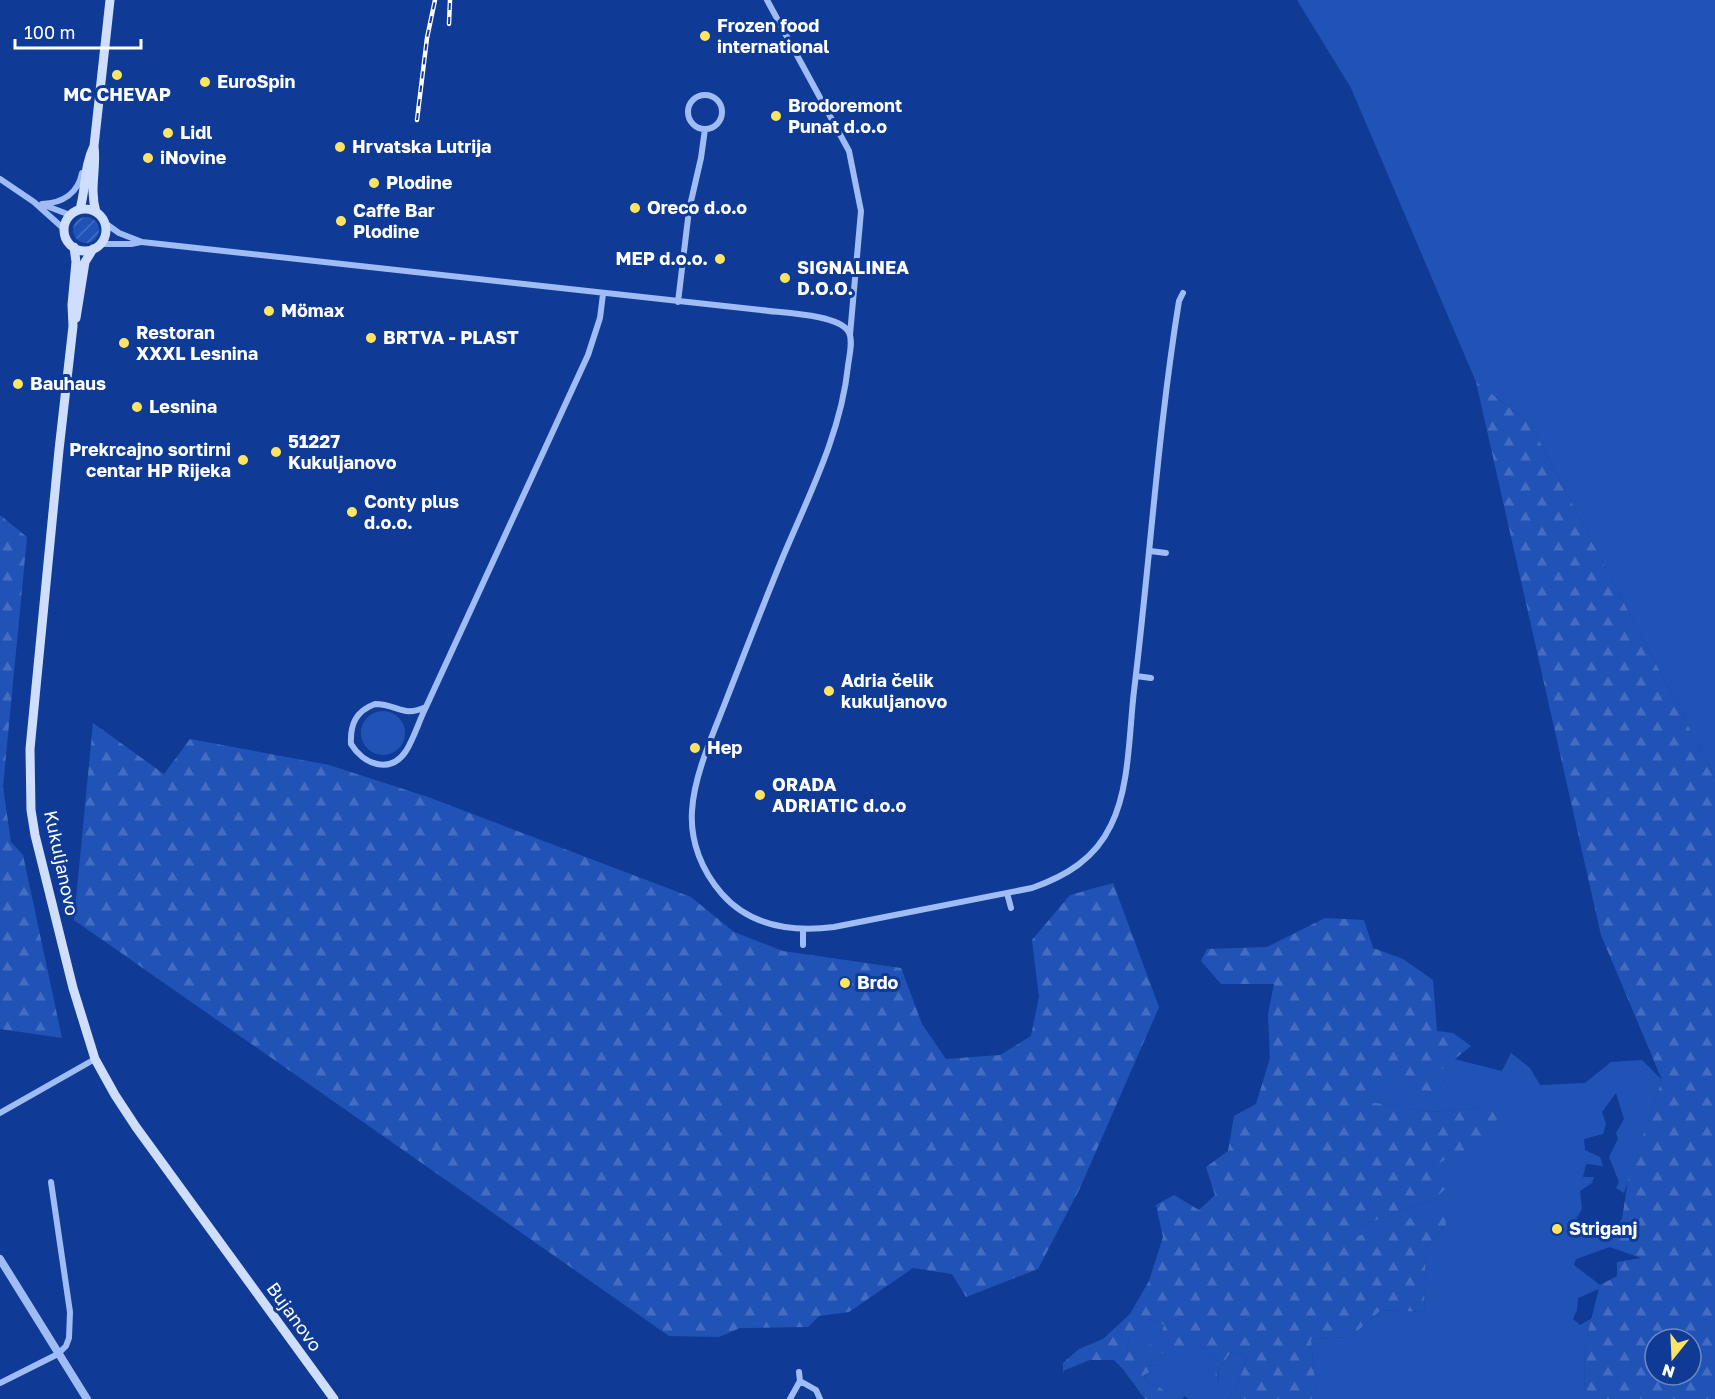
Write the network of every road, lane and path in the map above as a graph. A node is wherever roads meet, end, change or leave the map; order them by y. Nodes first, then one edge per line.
1 (110, 0) edge
2 (767, 0) edge
3 (705, 129) junction
4 (94, 146) junction
5 (88, 157) junction
6 (0, 179) edge
7 (38, 203) junction
8 (80, 209) junction
9 (96, 212) junction
10 (70, 215) junction
11 (105, 223) junction
12 (64, 230) junction
13 (142, 242) junction
14 (97, 247) junction
15 (74, 248) junction
16 (1183, 293) dead end
17 (603, 294) junction
18 (678, 302) junction
19 (73, 326) junction
20 (850, 335) junction
21 (1150, 551) junction
22 (1166, 553) dead end
23 (1136, 676) junction
24 (1151, 678) dead end
25 (426, 707) junction
26 (1007, 893) junction
27 (1011, 908) dead end
28 (803, 930) junction
29 (803, 945) dead end
30 (95, 1059) junction
31 (0, 1113) edge
32 (51, 1182) dead end
33 (228, 1254) joint
34 (0, 1259) edge
35 (58, 1354) junction
36 (799, 1372) dead end
37 (800, 1381) junction
38 (0, 1383) edge
39 (87, 1399) edge
40 (334, 1399) edge
41 (790, 1399) edge
42 (820, 1399) edge

1 - 4 main road
2 - 20 street
3 - 3 street
3 - 18 street
4 - 5 main road
4 - 9 main road
5 - 7 street
5 - 8 main road
6 - 7 street
7 - 10 street
7 - 12 street
8 - 9 main road
8 - 10 main road
9 - 11 main road
10 - 12 main road
11 - 13 street
11 - 14 main road, Kukuljanovo
12 - 15 main road, Kukuljanovo
13 - 14 street
13 - 17 street
14 - 15 main road
14 - 19 main road, Kukuljanovo
15 - 19 main road, Kukuljanovo
16 - 21 street
17 - 18 street
17 - 25 street
18 - 20 street
19 - 30 main road, Kukuljanovo
20 - 28 street
21 - 22 street
21 - 23 street
23 - 24 street
23 - 26 street
25 - 25 street
26 - 27 street
26 - 28 street
28 - 29 street
30 - 31 street
30 - 33 main road, Kukuljanovo
32 - 35 street
33 - 40 main road, Bujanovo
34 - 35 street
35 - 38 street
35 - 39 street
36 - 37 street
37 - 41 street
37 - 42 street

